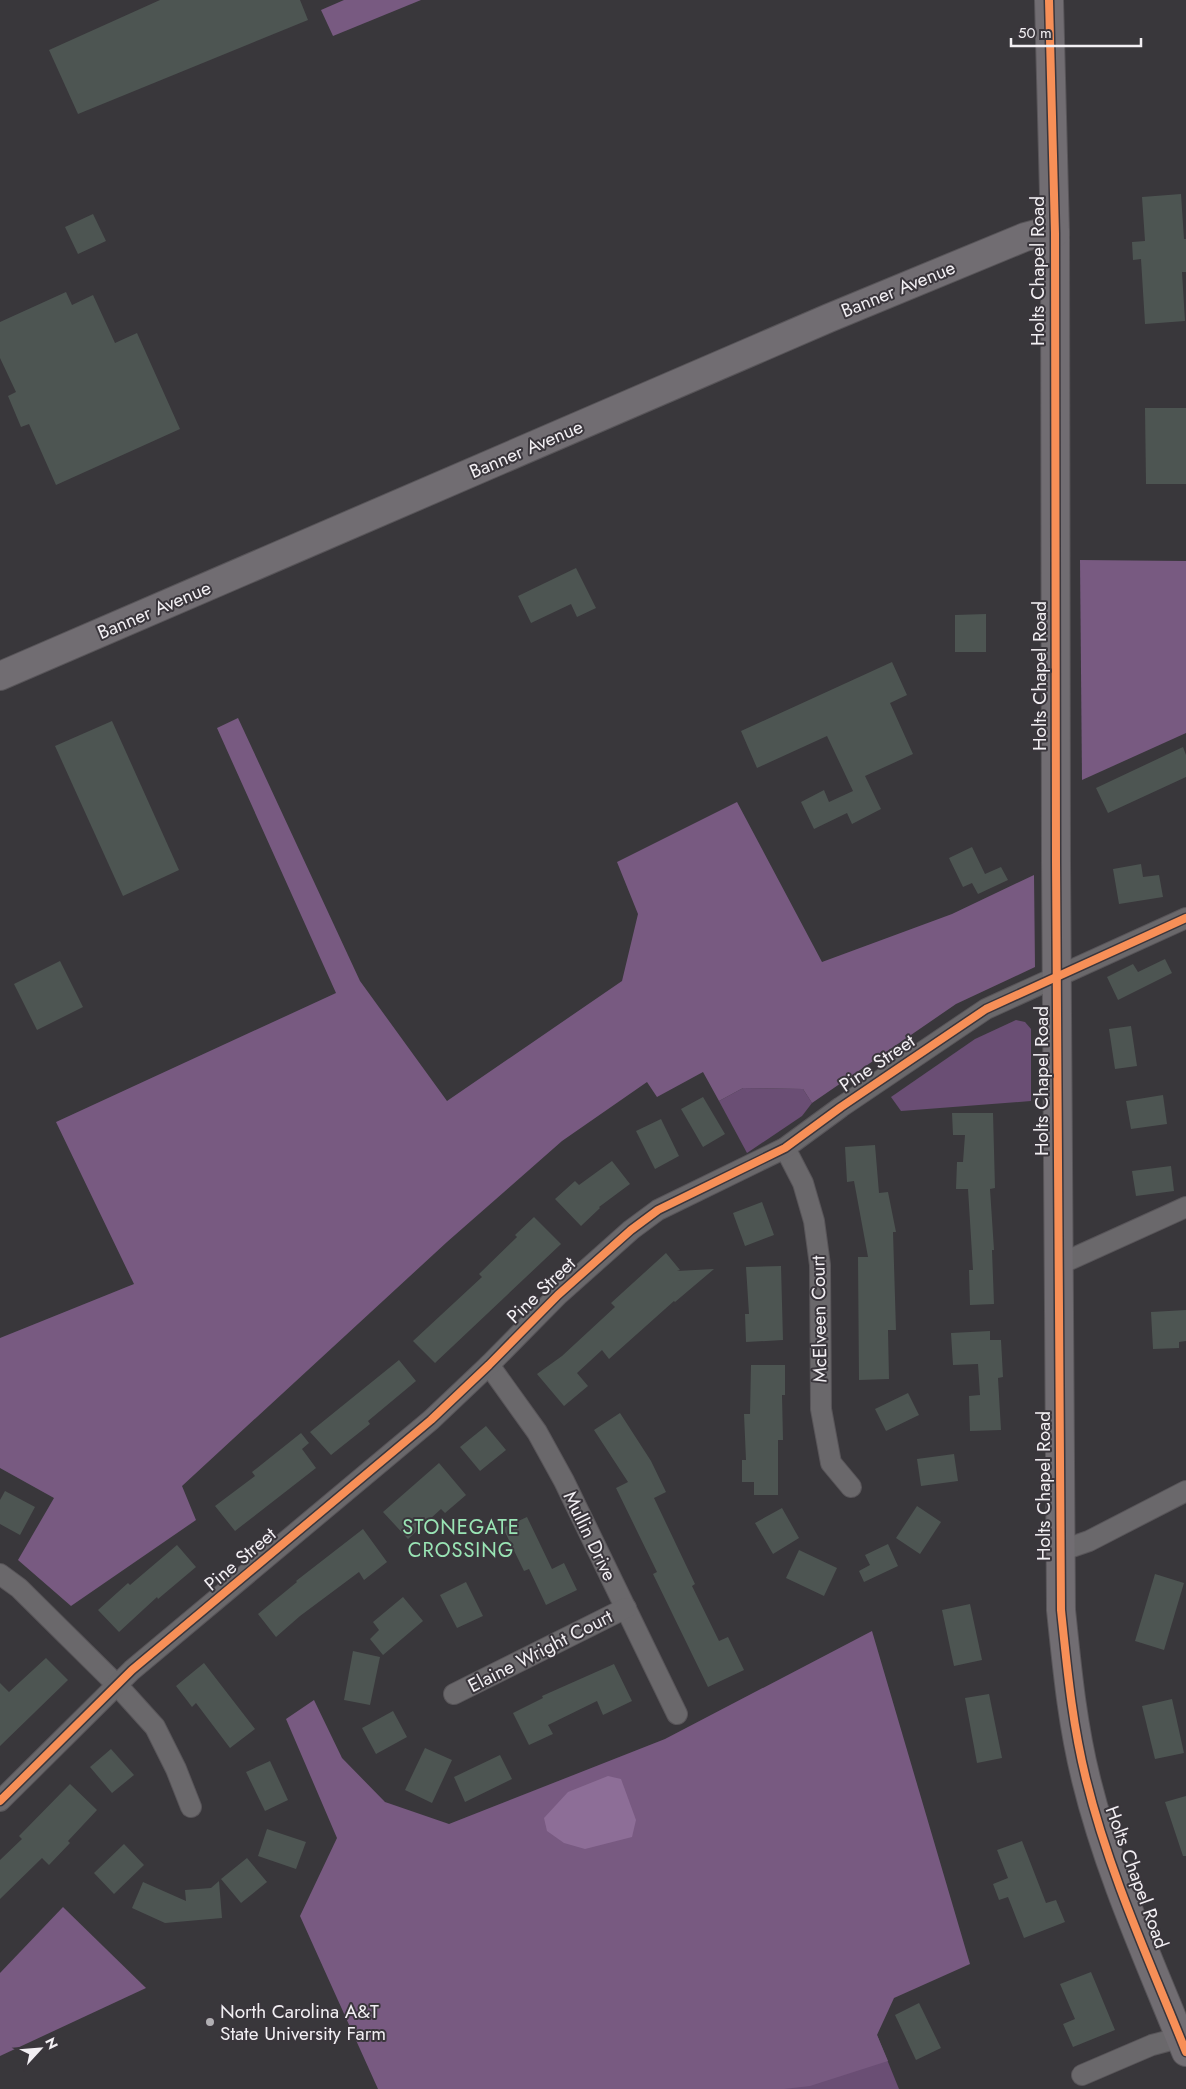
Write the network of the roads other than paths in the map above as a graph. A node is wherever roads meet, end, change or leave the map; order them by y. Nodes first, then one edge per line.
1 (1049, 0) edge
2 (1055, 233) junction
3 (0, 676) edge
4 (1186, 918) edge
5 (1057, 979) junction
6 (785, 1148) junction
7 (1186, 1207) edge
8 (1058, 1265) junction
9 (490, 1365) junction
10 (851, 1486) dead end
11 (1186, 1491) edge
12 (1060, 1551) junction
13 (0, 1574) edge
14 (626, 1608) junction
15 (117, 1686) junction
16 (454, 1694) dead end
17 (677, 1714) dead end
18 (0, 1801) edge
19 (191, 1807) dead end
20 (1184, 2042) edge
21 (1082, 2075) dead end

1 - 2 street, Holts Chapel Road
2 - 3 street, Banner Avenue
2 - 5 street, Holts Chapel Road
4 - 5 street, Pine Street
5 - 6 street, Pine Street
5 - 8 street, Holts Chapel Road
6 - 9 street, Pine Street
6 - 10 street, McElveen Court
7 - 8 street
8 - 12 street, Holts Chapel Road
9 - 14 street, Mullin Drive
9 - 15 street, Pine Street
11 - 12 street
12 - 20 street, Holts Chapel Road
13 - 15 street
14 - 16 street, Elaine Wright Court
14 - 17 street, Mullin Drive
15 - 18 street, Pine Street
15 - 19 street
20 - 21 street

